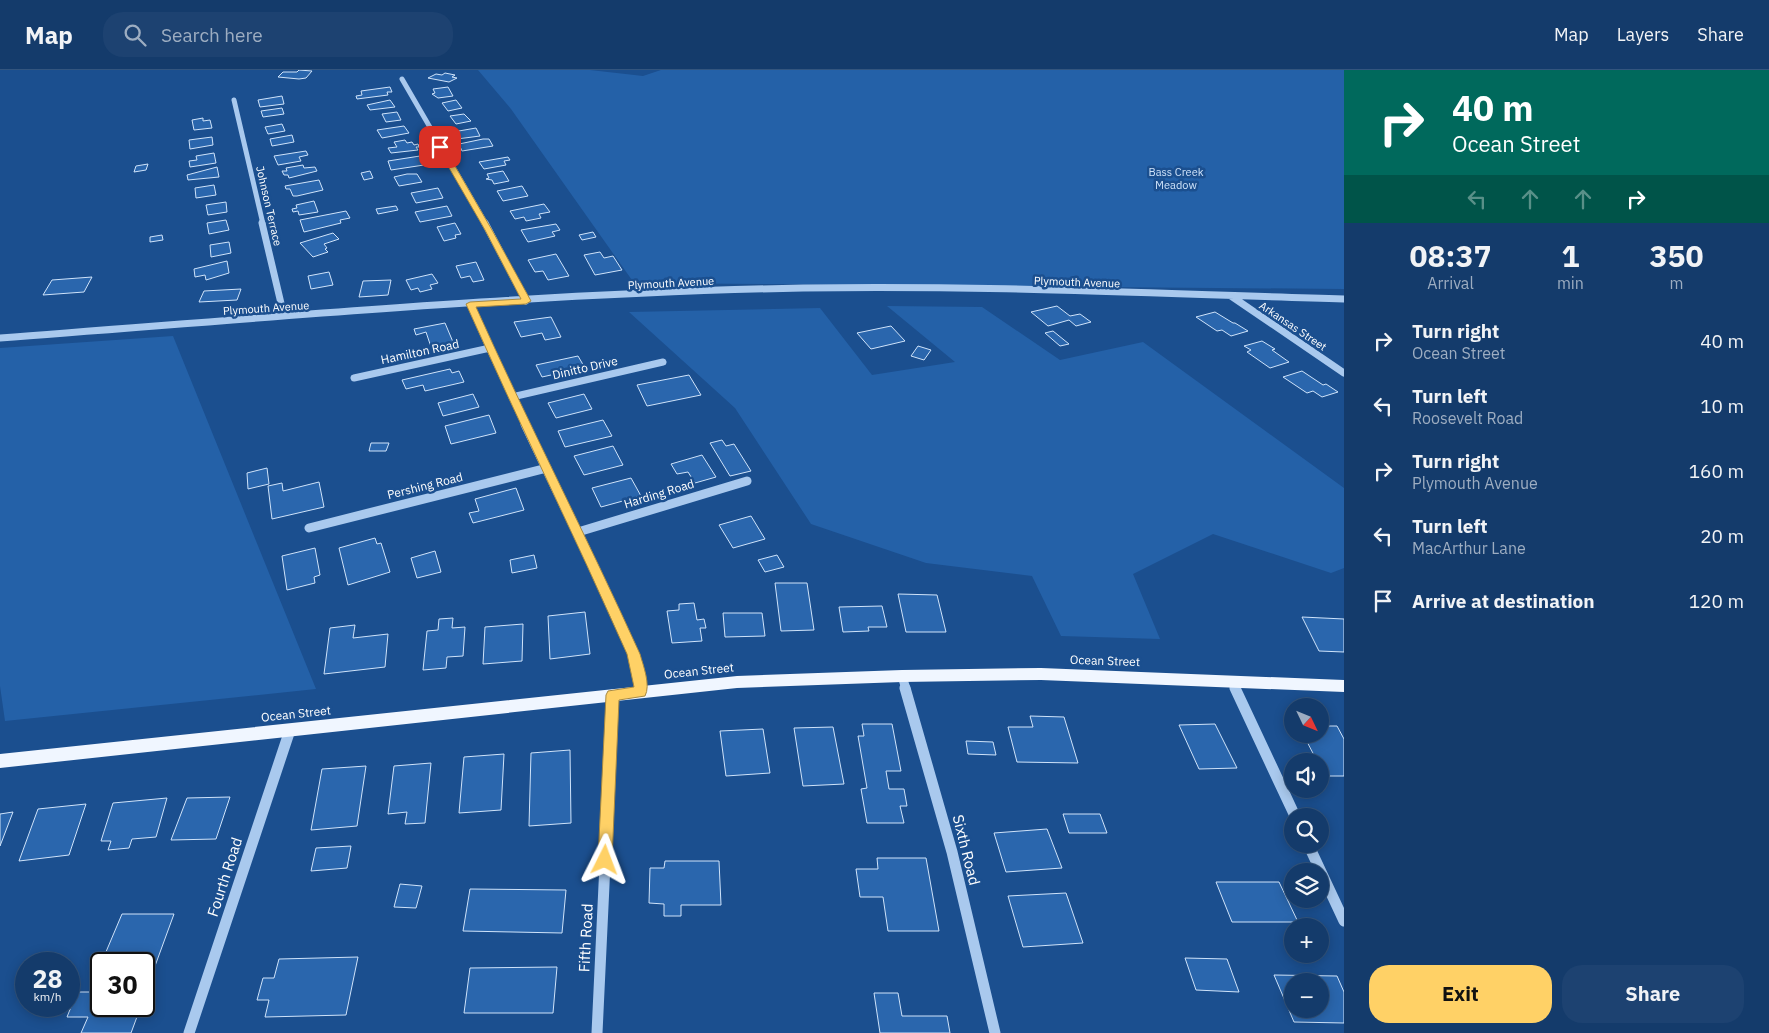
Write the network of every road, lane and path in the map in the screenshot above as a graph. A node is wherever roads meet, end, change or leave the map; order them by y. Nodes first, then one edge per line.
1 (402, 79) dead end
2 (234, 100) dead end
3 (1231, 296) junction
4 (1344, 300) edge
5 (526, 301) junction
6 (470, 304) junction
7 (284, 316) junction
8 (0, 338) edge
9 (490, 348) junction
10 (663, 362) dead end
11 (1344, 373) edge
12 (354, 378) dead end
13 (512, 397) junction
14 (547, 468) junction
15 (748, 481) dead end
16 (309, 528) dead end
17 (578, 532) junction
18 (902, 676) junction
19 (1232, 681) junction
20 (1344, 686) edge
21 (641, 692) junction
22 (613, 695) junction
23 (290, 730) junction
24 (0, 761) edge
25 (1291, 808) edge
26 (1312, 853) edge
27 (1344, 921) edge
28 (189, 1033) edge
29 (597, 1033) edge
30 (994, 1033) edge

1 - 5 street
2 - 7 street, Johnson Terrace
3 - 4 street, Plymouth Avenue
3 - 5 street, Plymouth Avenue
3 - 11 street, Arkansas Street
5 - 6 street, Plymouth Avenue
6 - 7 street, Plymouth Avenue
6 - 9 street
7 - 8 street, Plymouth Avenue
9 - 12 street, Hamilton Road
9 - 13 street
10 - 13 street, Dinitto Drive
13 - 14 street
14 - 16 street, Pershing Road
14 - 17 street
15 - 17 street, Harding Road
17 - 21 street
18 - 19 main road, Ocean Street
18 - 21 main road, Ocean Street
18 - 30 street, Sixth Road
19 - 20 main road, Ocean Street
19 - 25 street
21 - 22 main road, Ocean Street
22 - 23 main road, Ocean Street
22 - 29 street, Fifth Road
23 - 24 main road, Ocean Street
23 - 28 street, Fourth Road
26 - 27 street

